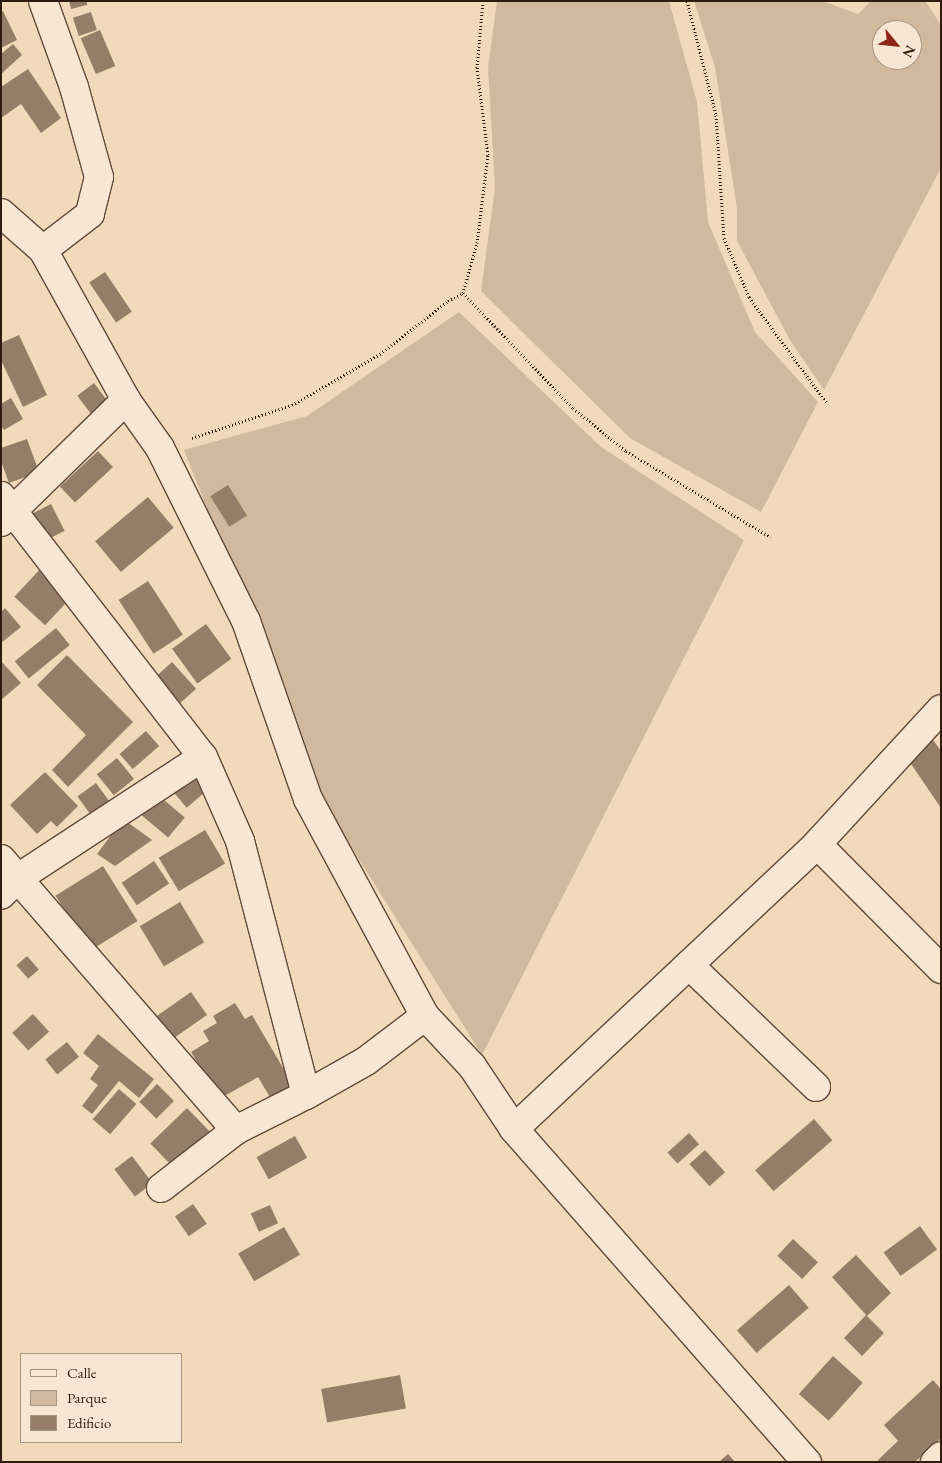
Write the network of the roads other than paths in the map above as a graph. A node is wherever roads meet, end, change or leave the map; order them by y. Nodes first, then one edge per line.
1 (43, 1) edge
2 (1, 213) edge
3 (43, 250) junction
4 (126, 400) junction
5 (5, 510) edge
6 (941, 709) edge
7 (203, 757) junction
8 (817, 844) junction
9 (7, 877) edge
10 (688, 965) junction
11 (941, 969) edge
12 (425, 1016) junction
13 (816, 1087) dead end
14 (306, 1095) junction
15 (514, 1129) junction
16 (236, 1130) junction
17 (161, 1188) dead end
18 (941, 1456) edge
19 (807, 1462) edge
20 (936, 1462) edge

1 - 3 street
2 - 3 street
3 - 4 street
4 - 5 street
4 - 12 street
5 - 7 street
6 - 8 street
7 - 9 street
7 - 14 street
8 - 10 street
8 - 11 street
9 - 16 street
10 - 13 street
10 - 15 street
12 - 14 street
12 - 15 street
14 - 16 street
15 - 19 street
16 - 17 street
18 - 20 street

